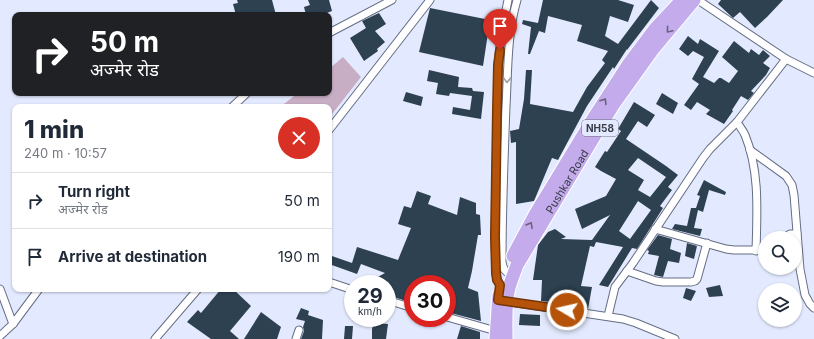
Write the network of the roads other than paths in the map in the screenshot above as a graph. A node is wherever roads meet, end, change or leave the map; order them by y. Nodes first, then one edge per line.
1 (392, 0) edge
2 (430, 0) edge
3 (508, 0) edge
4 (517, 0) edge
5 (682, 0) edge
6 (694, 0) edge
7 (698, 0) edge
8 (332, 32) edge
9 (501, 35) junction
10 (510, 36) junction
11 (786, 59) junction
12 (814, 73) edge
13 (244, 96) edge
14 (235, 104) edge
15 (737, 122) junction
16 (332, 126) edge
17 (750, 150) junction
18 (655, 229) junction
19 (797, 231) edge
20 (707, 243) junction
21 (756, 250) joint
22 (627, 271) junction
23 (509, 274) junction
24 (801, 275) edge
25 (332, 283) edge
26 (344, 287) edge
27 (0, 289) edge
28 (37, 292) edge
29 (195, 292) edge
30 (503, 294) junction
31 (814, 308) edge
32 (608, 316) junction
33 (456, 321) edge
34 (13, 324) junction
35 (299, 330) dead end
36 (0, 336) edge
37 (499, 336) edge
38 (155, 339) edge
39 (296, 339) edge
40 (675, 339) edge

1 - 8 street
2 - 16 street
3 - 9 street
4 - 10 street
23 -> 5 highway, Pushkar Road / NH58
6 -> 23 highway, Pushkar Road / NH58
7 - 11 street
9 - 10 street
9 - 30 street
10 -> 23 street
11 - 12 street
11 - 15 street
13 - 14 street
15 - 17 street
15 - 18 street
17 - 19 street
17 - 21 street
18 - 20 street
18 - 22 street
20 - 21 street
20 - 22 street
22 - 32 street
23 - 30 highway, Pushkar Road / NH58
24 - 31 street
25 - 26 street
27 - 34 street
28 - 34 street
29 - 38 street
30 - 32 street
30 - 37 highway, Pushkar Road / NH58
32 - 40 street
33 - 37 street
34 - 36 street
35 - 39 street

